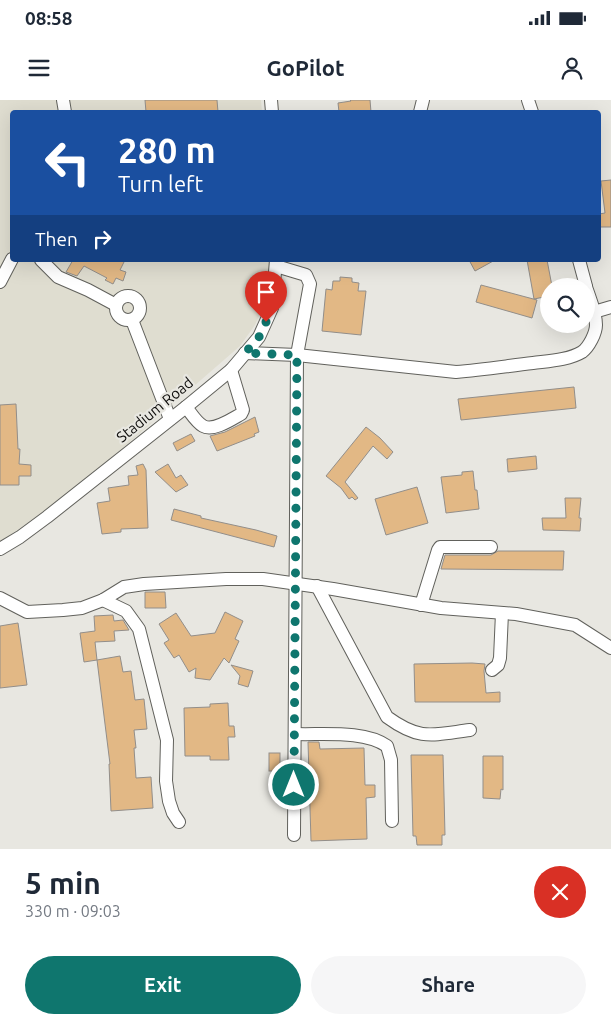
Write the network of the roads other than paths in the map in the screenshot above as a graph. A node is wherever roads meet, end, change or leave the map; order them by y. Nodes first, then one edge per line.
1 (10, 262) edge
2 (43, 262) edge
3 (580, 262) edge
4 (276, 263) edge
5 (584, 278) edge
6 (0, 282) edge
7 (116, 306) junction
8 (611, 307) edge
9 (595, 312) edge
10 (132, 320) junction
11 (593, 333) edge
12 (245, 353) junction
13 (297, 355) junction
14 (231, 370) junction
15 (186, 407) junction
16 (170, 419) junction
17 (491, 548) dead end
18 (0, 549) edge
19 (296, 583) junction
20 (317, 586) junction
21 (0, 598) edge
22 (103, 600) junction
23 (421, 605) junction
24 (502, 613) junction
25 (611, 648) edge
26 (492, 670) dead end
27 (400, 727) junction
28 (470, 730) dead end
29 (295, 734) junction
30 (387, 746) junction
31 (392, 821) dead end
32 (179, 822) dead end
33 (294, 835) dead end

1 - 6 street
2 - 7 street
3 - 5 street
4 - 12 street, Stadium Road
4 - 13 street
7 - 10 street
7 - 10 street
8 - 9 street
10 - 16 street
11 - 13 street
12 - 13 street
12 - 14 street, Stadium Road
13 - 19 street
14 - 15 street, Stadium Road
14 - 15 street
15 - 16 street, Stadium Road
16 - 18 street, Stadium Road
17 - 23 street
19 - 20 street
19 - 22 street
19 - 29 street
20 - 23 street
20 - 27 street
21 - 22 street
22 - 32 street
23 - 24 street
24 - 25 street
24 - 26 street
27 - 28 street
27 - 30 street
29 - 30 street
29 - 33 street
30 - 31 street

